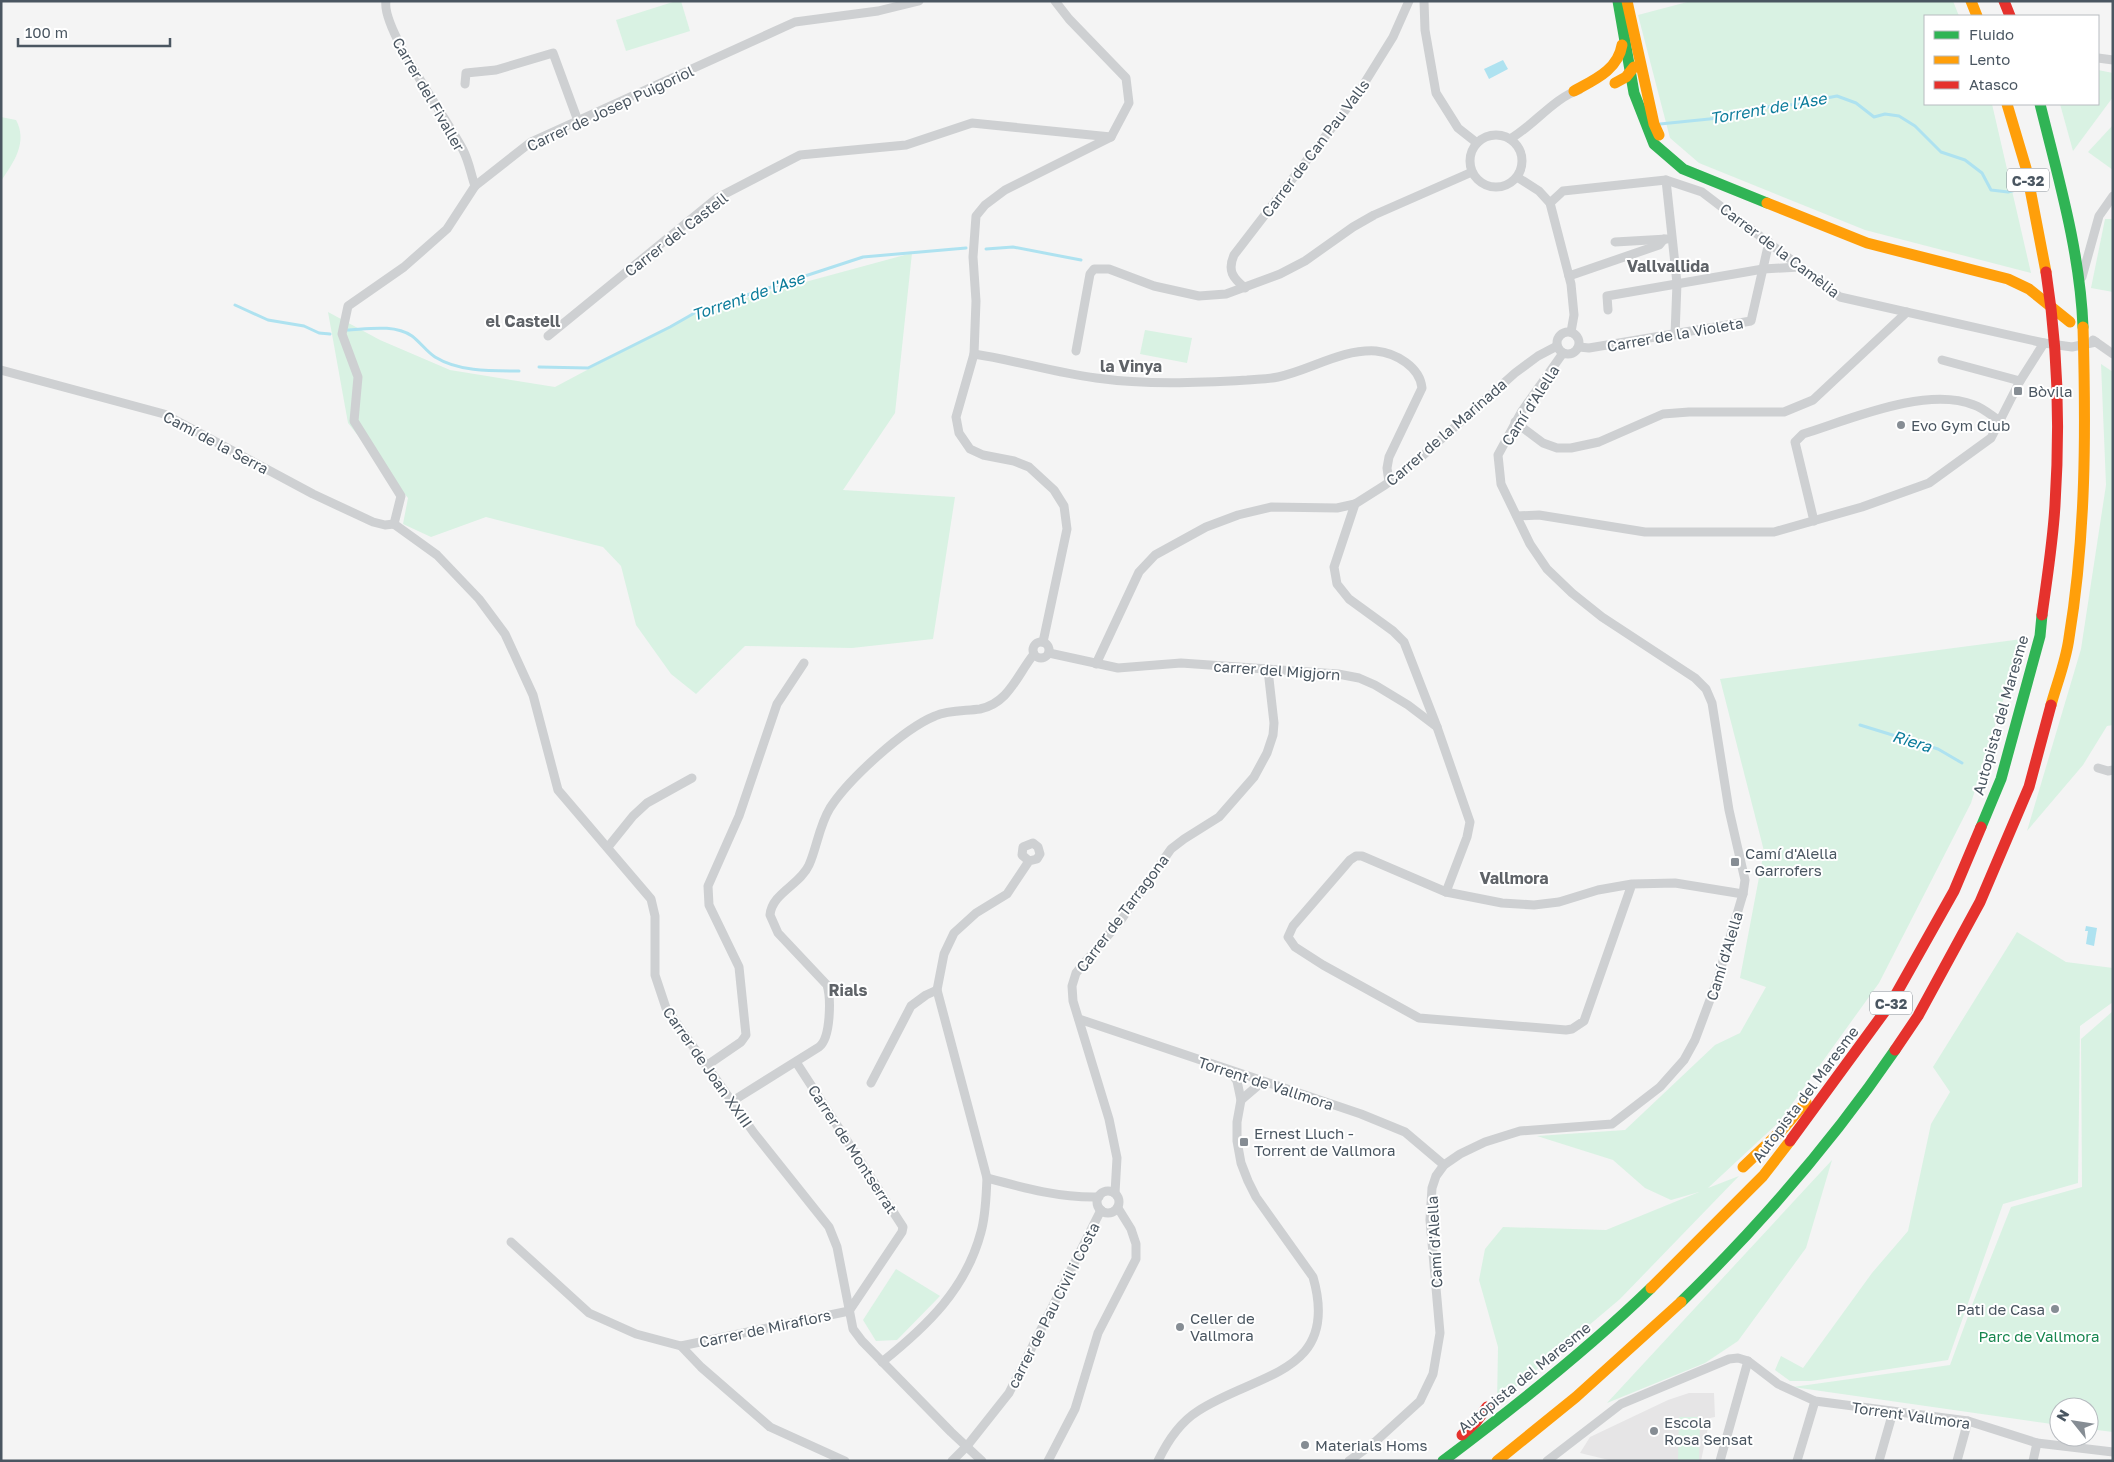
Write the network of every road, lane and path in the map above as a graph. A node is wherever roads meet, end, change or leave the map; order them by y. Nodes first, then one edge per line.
1 (386, 1) edge
2 (919, 1) edge
3 (1055, 1) edge
4 (1409, 1) edge
5 (1424, 1) edge
6 (1618, 1) edge
7 (1626, 1) edge
8 (1971, 1) edge
9 (2004, 1) edge
10 (1976, 15) edge
11 (2010, 15) edge
12 (1623, 27) junction
13 (2099, 58) edge
14 (2113, 60) edge
15 (1611, 68) junction
16 (1630, 70) junction
17 (1615, 83) junction
18 (464, 84) dead end
19 (1593, 86) joint
20 (1574, 91) junction
21 (1634, 93) junction
22 (2007, 105) edge
23 (2040, 105) edge
24 (578, 121) junction
25 (1654, 124) junction
26 (1111, 137) junction
27 (1510, 138) junction
28 (1477, 143) junction
29 (1667, 156) junction
30 (1472, 172) junction
31 (1516, 177) junction
32 (1666, 180) junction
33 (475, 186) junction
34 (2113, 196) edge
35 (1550, 203) junction
36 (2109, 205) edge
37 (1668, 239) junction
38 (1615, 242) dead end
39 (1629, 242) junction
40 (1768, 242) junction
41 (1628, 256) junction
42 (1800, 267) junction
43 (1763, 270) junction
44 (1569, 276) junction
45 (1677, 283) junction
46 (1245, 288) junction
47 (1608, 310) dead end
48 (1907, 312) junction
49 (2070, 322) junction
50 (1571, 332) junction
51 (1675, 334) junction
52 (548, 336) dead end
53 (2096, 342) junction
54 (2044, 343) junction
55 (1579, 347) junction
56 (1560, 350) junction
57 (1076, 351) dead end
58 (974, 354) junction
59 (2113, 354) edge
60 (1942, 360) dead end
61 (1, 370) edge
62 (2020, 381) junction
63 (1516, 422) junction
64 (1998, 424) junction
65 (1389, 482) junction
66 (1354, 504) junction
67 (1517, 516) junction
68 (1814, 521) junction
69 (394, 524) junction
70 (1043, 642) junction
71 (1049, 653) junction
72 (1034, 654) junction
73 (804, 663) dead end
74 (1096, 664) junction
75 (1268, 670) junction
76 (1437, 727) junction
77 (2098, 768) dead end
78 (2113, 770) edge
79 (692, 778) dead end
80 (608, 847) junction
81 (1029, 861) dead end
82 (1632, 884) junction
83 (1446, 892) junction
84 (1743, 894) junction
85 (937, 990) junction
86 (1891, 1002) junction
87 (1078, 1019) junction
88 (796, 1062) junction
89 (706, 1066) junction
90 (1230, 1071) junction
91 (1262, 1082) junction
92 (871, 1083) dead end
93 (1242, 1100) junction
94 (732, 1102) junction
95 (1444, 1165) junction
96 (1743, 1167) dead end
97 (987, 1178) junction
98 (1115, 1193) junction
99 (1099, 1197) junction
100 (1118, 1208) junction
101 (1101, 1210) junction
102 (511, 1242) dead end
103 (849, 1311) junction
104 (682, 1346) junction
105 (1748, 1361) junction
106 (882, 1362) junction
107 (1816, 1401) junction
108 (1487, 1407) dead end
109 (1894, 1412) junction
110 (1968, 1422) junction
111 (2037, 1443) junction
112 (967, 1446) junction
113 (2113, 1452) edge
114 (845, 1461) edge
115 (952, 1461) edge
116 (982, 1461) edge
117 (1048, 1461) edge
118 (1158, 1461) edge
119 (1349, 1461) edge
120 (1432, 1461) edge
121 (1443, 1461) edge
122 (1497, 1461) edge
123 (1547, 1461) edge
124 (1720, 1461) edge
125 (1797, 1461) edge
126 (1879, 1461) edge
127 (1957, 1461) edge
128 (2034, 1461) edge

1 - 33 street, Carrer del Fivaller
2 - 24 street, Carrer de Josep Puigoriol
3 - 26 street
4 - 46 street, Carrer de Can Pau Valls
5 - 28 street
6 - 12 main road
7 - 16 main road
7 - 25 main road
8 - 10 main road
9 - 11 main road
12 - 15 main road
12 - 16 main road
13 - 14 street
15 - 16 main road
15 - 20 main road
16 - 17 main road
16 - 21 main road
16 - 25 main road
17 - 19 main road
17 - 21 main road
18 - 24 street
19 - 20 street
20 - 27 street
21 - 29 main road
22 - 86 main road, Autopista del Maresme / C-32
23 - 122 main road, C-32
24 - 33 street, Carrer de Josep Puigoriol
25 - 29 main road
26 - 52 street, Carrer del Castell
26 - 58 street
27 - 28 street
27 - 31 street
28 - 30 street
29 - 49 main road
30 - 31 street
30 - 46 street
31 - 35 street
32 - 35 street
32 - 37 street
32 - 40 street, Carrer de la Camèlia
33 - 69 street, Carrer de Josep Puigoriol
34 - 36 street
35 - 44 street
36 - 49 street
37 - 39 street
37 - 41 street
37 - 45 street
38 - 39 street
39 - 41 street
40 - 42 street, Carrer de la Camèlia
40 - 43 street, Carrer de la Violeta
41 - 44 street
42 - 43 street
42 - 48 street, Carrer de la Camèlia
43 - 45 street
43 - 51 street, Carrer de la Violeta
44 - 50 street
45 - 47 street
45 - 51 street
46 - 57 street
48 - 54 street, Carrer de la Camèlia
48 - 63 street
49 - 53 street
50 - 55 street
50 - 56 street
51 - 55 street, Carrer de la Violeta
53 - 54 street, Carrer de la Camèlia
53 - 59 street
54 - 62 street
55 - 56 street
56 - 63 street, Camí d'Alella
56 - 65 street, Carrer de la Marinada
58 - 65 street
58 - 70 street
60 - 62 street
61 - 69 street, Camí de la Serra
62 - 64 street
63 - 67 street, Camí d'Alella
64 - 68 street
64 - 68 street
65 - 66 street, Carrer de la Marinada
66 - 74 street
66 - 76 street
67 - 68 street
67 - 84 street, Camí d'Alella
69 - 80 street, Carrer de Joan XXIII
70 - 71 street
70 - 72 street
71 - 72 street
71 - 74 street, carrer del Migjorn
72 - 88 street
73 - 89 street
74 - 75 street, carrer del Migjorn
75 - 76 street, carrer del Migjorn
75 - 87 street, Carrer de Tarragona
76 - 83 street
77 - 78 street
79 - 80 street
80 - 89 street, Carrer de Joan XXIII
81 - 85 street
82 - 83 street
82 - 83 street
82 - 84 street
84 - 95 street, Camí d'Alella
85 - 92 street
85 - 97 street
86 - 96 main road
86 - 121 main road, Autopista del Maresme / C-32
87 - 90 street, Torrent de Vallmora
87 - 98 street, Carrer de Tarragona
88 - 94 street
88 - 103 street, Carrer de Montserrat
89 - 94 street, Carrer de Joan XXIII
90 - 91 street, Torrent de Vallmora
90 - 93 street
91 - 93 street
91 - 95 street, Torrent de Vallmora
93 - 118 street
94 - 103 street, Carrer de Joan XXIII
95 - 119 street, Camí d'Alella
97 - 99 street
97 - 106 street
98 - 99 street
98 - 100 street
99 - 101 street
100 - 101 street
100 - 117 street
101 - 112 street, carrer de Pau Civil i Costa
102 - 104 street
103 - 104 street, Carrer de Miraflors
103 - 106 street, Carrer de Joan XXIII
104 - 114 street
105 - 107 street, Torrent Vallmora
105 - 123 street
105 - 124 street
106 - 112 street, Carrer de Joan XXIII
107 - 109 street, Torrent Vallmora
107 - 125 street
108 - 120 main road
109 - 110 street, Torrent Vallmora
109 - 126 street
110 - 111 street, Torrent Vallmora
110 - 127 street
111 - 113 street, Torrent Vallmora
111 - 128 street
112 - 115 street, carrer de Pau Civil i Costa
112 - 116 street, Carrer de Joan XXIII

